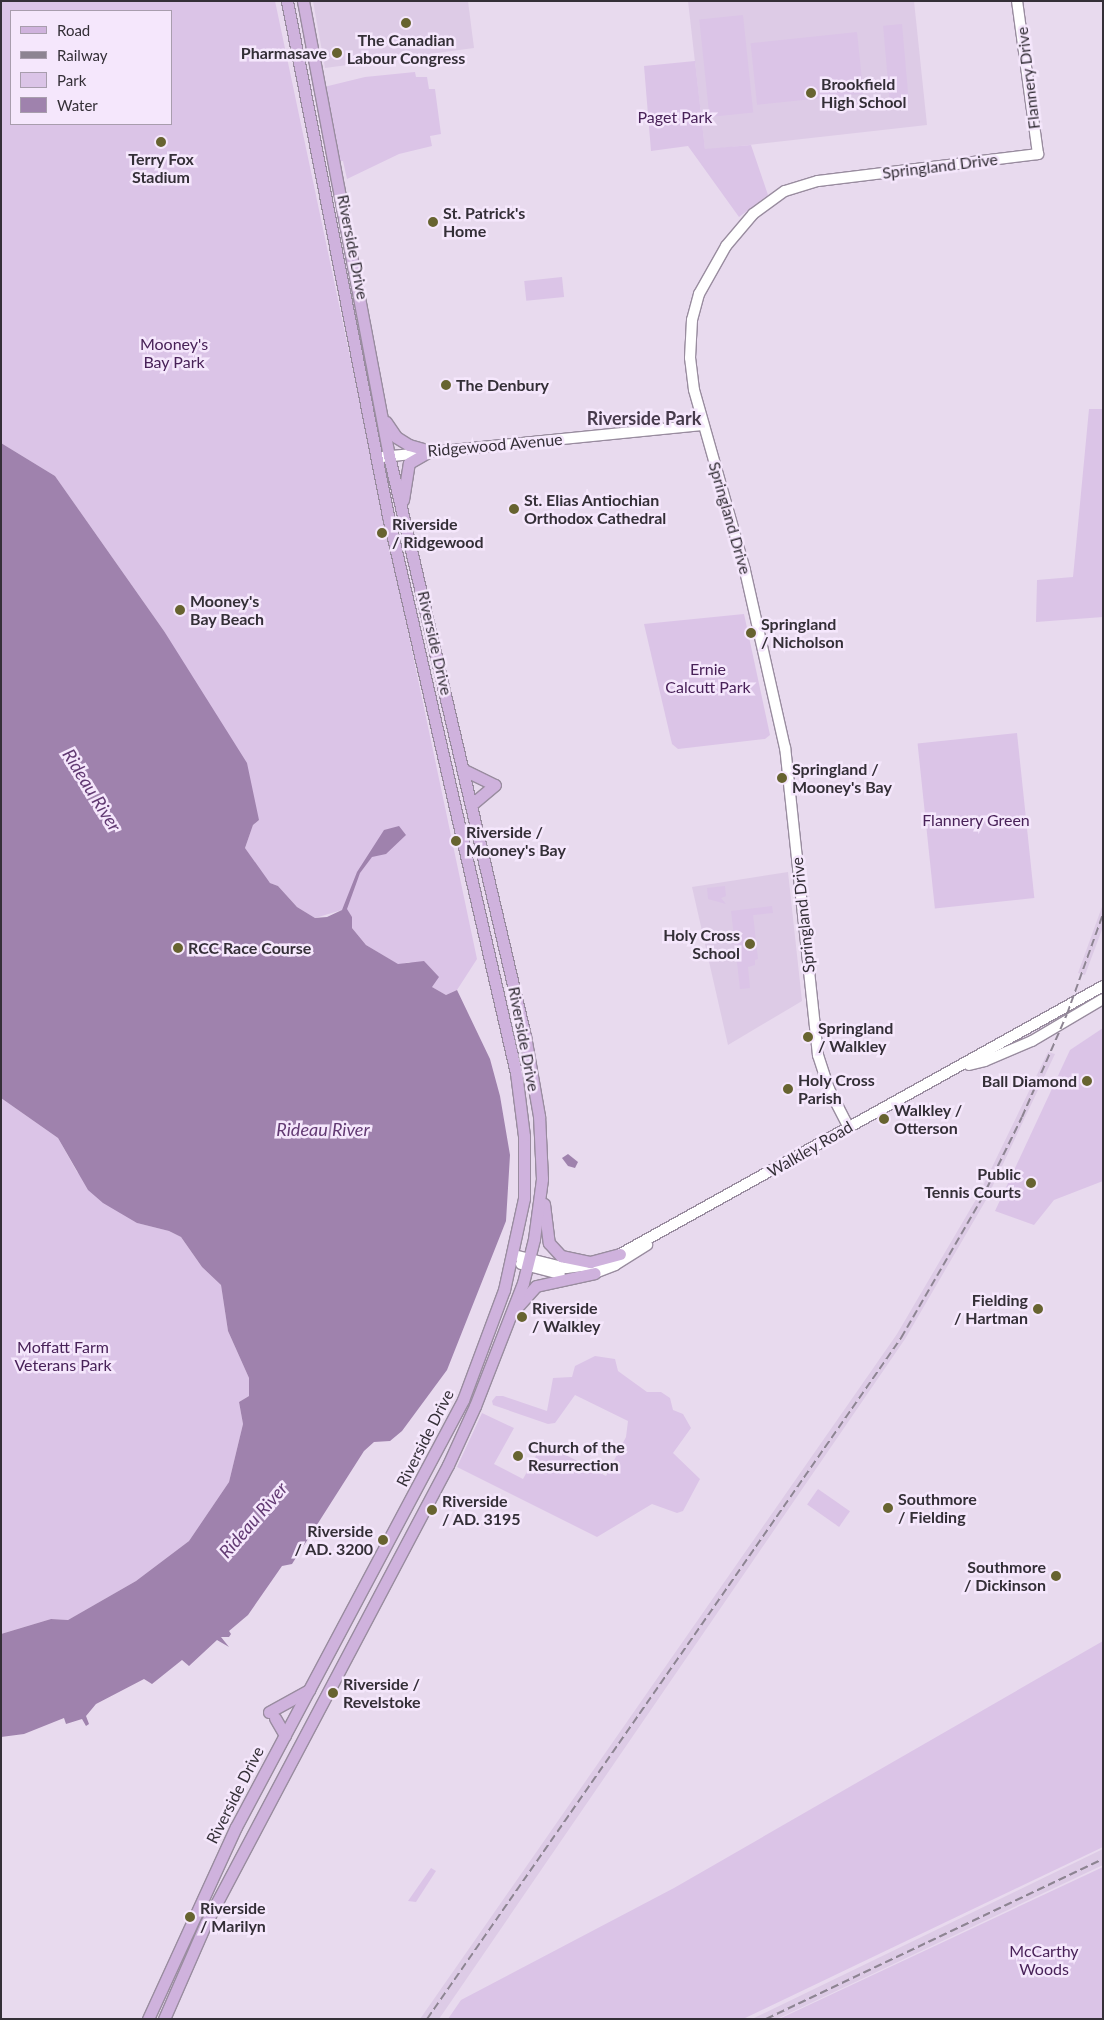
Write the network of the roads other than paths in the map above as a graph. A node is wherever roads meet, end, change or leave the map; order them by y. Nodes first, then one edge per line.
1 (287, 1) edge
2 (303, 1) edge
3 (1017, 1) edge
4 (318, 82) junction
5 (303, 85) junction
6 (1038, 154) joint
7 (383, 417) junction
8 (702, 425) junction
9 (430, 451) junction
10 (390, 456) junction
11 (377, 458) junction
12 (402, 509) junction
13 (464, 770) junction
14 (472, 805) junction
15 (1103, 986) edge
16 (1103, 999) edge
17 (963, 1066) junction
18 (848, 1126) junction
19 (542, 1178) junction
20 (660, 1235) junction
21 (620, 1254) junction
22 (513, 1258) junction
23 (529, 1262) junction
24 (594, 1273) junction
25 (512, 1314) junction
26 (309, 1690) junction
27 (285, 1735) junction
28 (148, 2019) edge
29 (164, 2019) edge

1 - 5 main road, Riverside Drive
2 - 4 main road, Riverside Drive
3 - 6 street, Flannery Drive
4 - 5 main road
4 - 7 main road, Riverside Drive
5 - 11 main road, Riverside Drive
6 - 8 street, Springland Drive
7 - 9 main road
7 - 10 main road, Riverside Drive
8 - 9 street, Ridgewood Avenue
8 - 18 street, Springland Drive
9 - 10 street, Ridgewood Avenue
9 - 12 main road
10 - 11 street, Ridgewood Avenue
10 - 12 main road, Riverside Drive
11 - 22 main road, Riverside Drive
12 - 13 main road, Riverside Drive
13 - 14 main road, Riverside Drive
13 - 14 main road
14 - 19 main road, Riverside Drive
15 - 17 street, Walkley Road
16 - 17 street, Walkley Road
17 - 18 street, Walkley Road
18 - 20 street, Walkley Road
19 - 21 main road
19 - 23 main road, Riverside Drive
20 - 21 street, Walkley Road
20 - 24 street, Walkley Road
21 - 23 street, Walkley Road
22 - 23 street, Walkley Road
22 - 26 main road, Riverside Drive
23 - 24 street, Walkley Road
23 - 25 main road, Riverside Drive
24 - 25 main road
25 - 29 main road, Riverside Drive
26 - 27 main road, Riverside Drive
26 - 27 main road
27 - 28 main road, Riverside Drive

